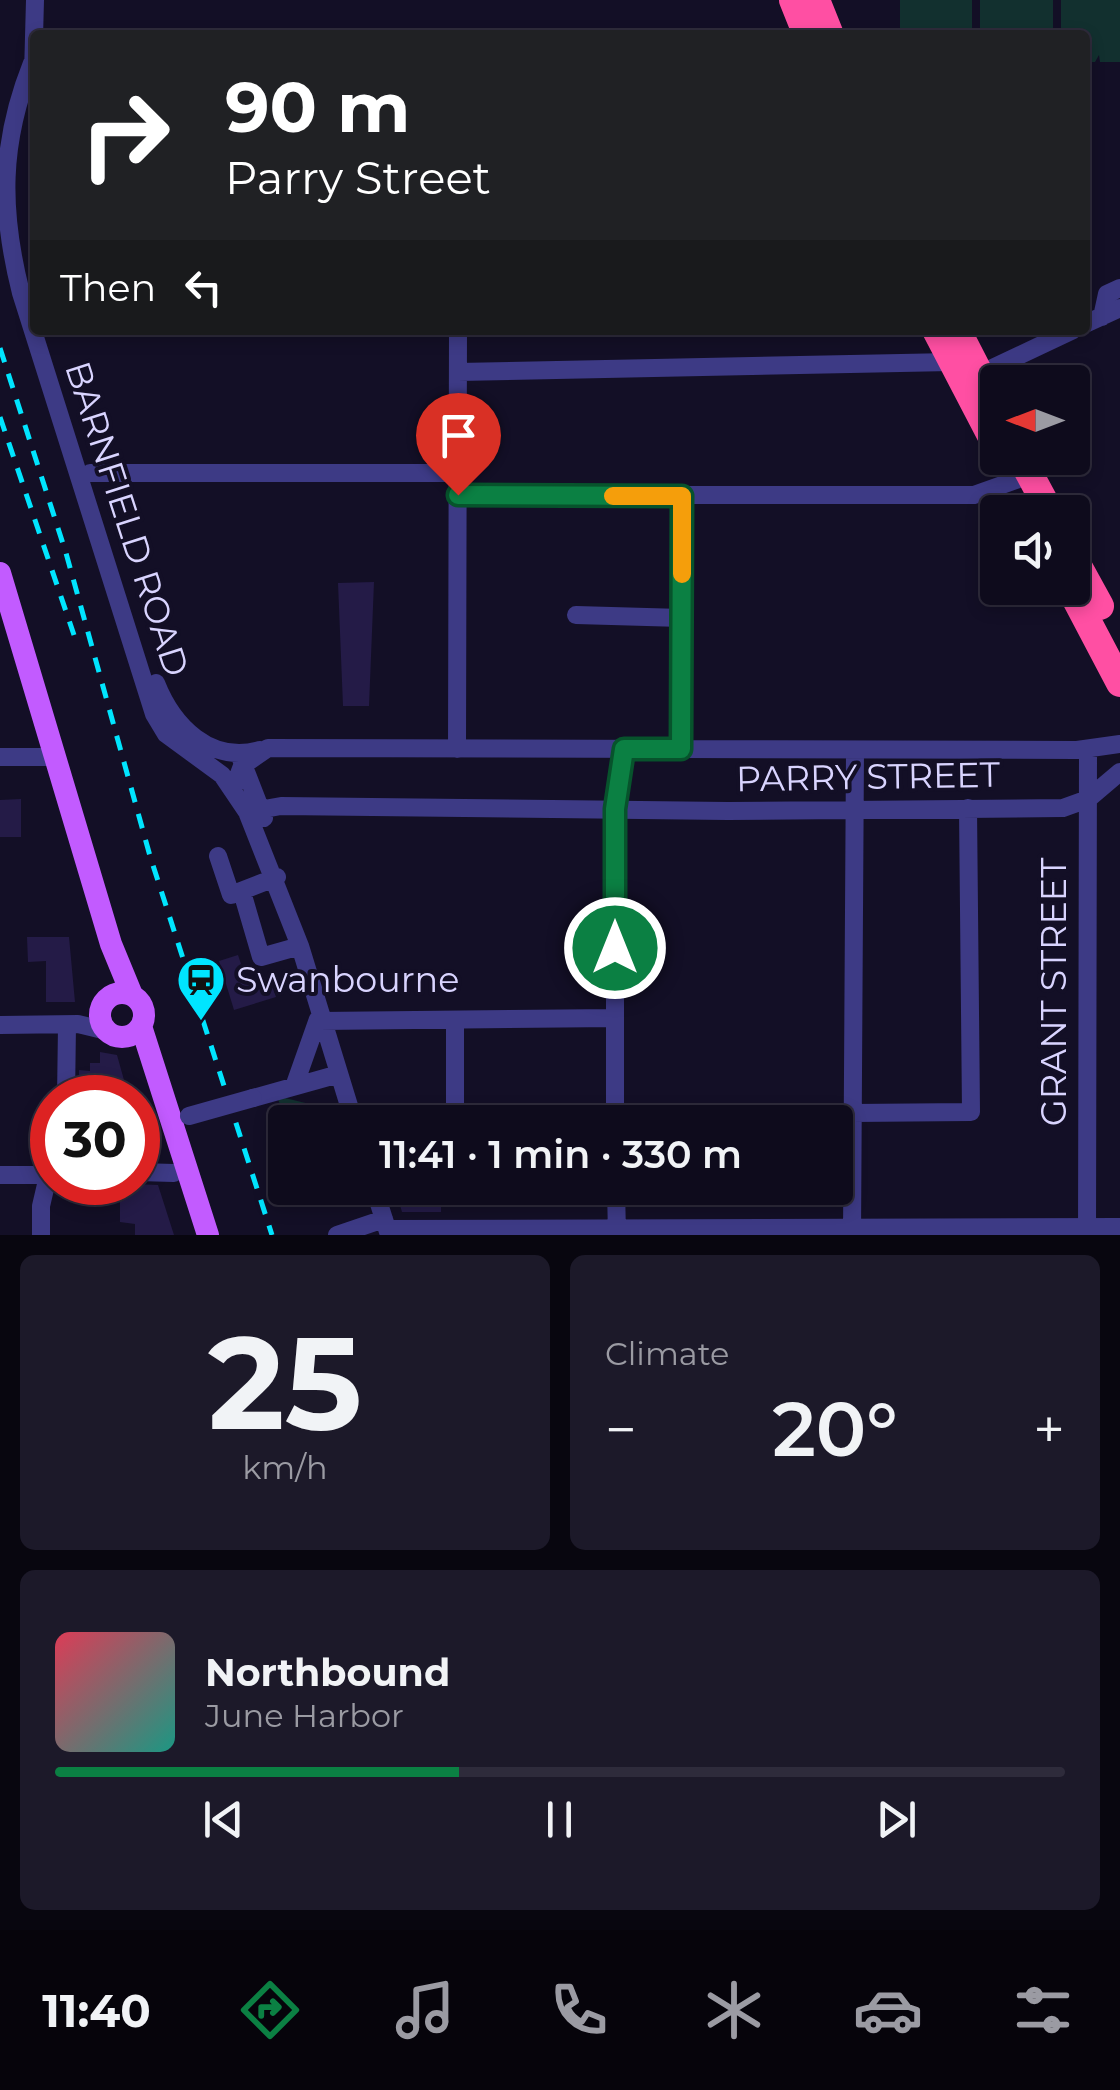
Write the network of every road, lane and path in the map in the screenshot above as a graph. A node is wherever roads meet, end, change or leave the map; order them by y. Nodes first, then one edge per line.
1 (35, 0) edge
2 (792, 0) edge
3 (816, 0) edge
4 (34, 30) edge
5 (806, 30) edge
6 (828, 30) edge
7 (30, 71) edge
8 (30, 101) edge
9 (30, 281) edge
10 (1120, 288) edge
11 (1120, 308) edge
12 (30, 315) edge
13 (1094, 320) edge
14 (36, 335) edge
15 (45, 335) edge
16 (458, 335) edge
17 (938, 335) edge
18 (960, 335) edge
19 (1062, 335) edge
20 (952, 362) junction
21 (999, 365) edge
22 (458, 372) junction
23 (980, 374) edge
24 (980, 415) edge
25 (90, 473) junction
26 (458, 473) junction
27 (1016, 475) edge
28 (458, 495) junction
29 (682, 496) junction
30 (0, 574) edge
31 (1090, 578) edge
32 (1079, 605) edge
33 (1111, 607) edge
34 (576, 615) dead end
35 (682, 618) junction
36 (1120, 644) edge
37 (1120, 682) edge
38 (1120, 744) edge
39 (458, 749) junction
40 (624, 749) junction
41 (681, 749) junction
42 (854, 750) junction
43 (1088, 750) junction
44 (0, 757) edge
45 (56, 757) junction
46 (241, 759) junction
47 (1120, 772) edge
48 (234, 787) junction
49 (1088, 798) junction
50 (968, 808) junction
51 (615, 809) junction
52 (854, 809) junction
53 (255, 812) junction
54 (218, 856) dead end
55 (276, 877) junction
56 (242, 892) junction
57 (300, 946) junction
58 (125, 994) junction
59 (320, 1018) junction
60 (615, 1018) junction
61 (455, 1020) junction
62 (0, 1025) edge
63 (104, 1026) junction
64 (337, 1067) junction
65 (78, 1075) edge
66 (296, 1084) junction
67 (349, 1105) edge
68 (455, 1105) edge
69 (616, 1105) edge
70 (852, 1105) edge
71 (853, 1113) edge
72 (174, 1120) junction
73 (160, 1173) edge
74 (174, 1174) junction
75 (30, 1175) edge
76 (0, 1176) edge
77 (41, 1205) edge
78 (616, 1205) edge
79 (852, 1205) edge
80 (1120, 1227) edge
81 (386, 1228) edge
82 (1087, 1231) edge
83 (617, 1232) edge
84 (760, 1232) edge
85 (852, 1232) edge
86 (41, 1235) edge
87 (194, 1235) edge
88 (208, 1235) edge
89 (337, 1235) edge

1 - 4 street, BARNFIELD ROAD
2 - 5 highway
3 - 6 highway
7 - 12 street, BARNFIELD ROAD
8 - 9 street, BARNFIELD ROAD
10 - 13 street
11 - 13 street
14 - 48 street, BARNFIELD ROAD
15 - 25 street, BARNFIELD ROAD
16 - 22 street
17 - 20 highway
18 - 23 highway
19 - 21 street
20 - 22 street
20 - 24 highway
22 - 26 street
25 - 26 street
25 - 46 street, BARNFIELD ROAD
26 - 28 street
27 - 29 street
28 - 29 street
28 - 39 street
29 - 35 street
30 - 45 main road
31 - 33 highway
32 - 37 highway
33 - 36 highway
34 - 35 street
35 - 41 street
38 - 43 street, PARRY STREET
39 - 40 street, PARRY STREET
39 - 46 street, PARRY STREET
40 - 41 street, PARRY STREET
40 - 51 street
41 - 42 street, PARRY STREET
42 - 43 street, PARRY STREET
42 - 52 street
43 - 49 street, GRANT STREET
44 - 45 street
45 - 58 main road
46 - 48 street
46 - 53 street
47 - 49 street, PARRY STREET
48 - 53 street
49 - 50 street, PARRY STREET
49 - 82 street, GRANT STREET
50 - 52 street, PARRY STREET
50 - 71 street
51 - 52 street, PARRY STREET
51 - 53 street, PARRY STREET
51 - 60 street
52 - 70 street
53 - 55 street
54 - 56 street
55 - 56 street
55 - 57 street
56 - 57 street
57 - 59 street
58 - 63 main road
58 - 63 main road
59 - 61 street
59 - 64 street
59 - 66 street
60 - 61 street
60 - 69 street
61 - 68 street
62 - 63 street
63 - 65 street
63 - 72 main road
64 - 66 street
64 - 67 street
66 - 72 street, bridge
72 - 74 main road
72 - 88 main road
73 - 74 street
74 - 87 main road
75 - 76 street
77 - 86 street
78 - 83 street
79 - 85 street
80 - 82 street
81 - 83 street
81 - 89 street
82 - 85 street
83 - 84 street
84 - 85 street

